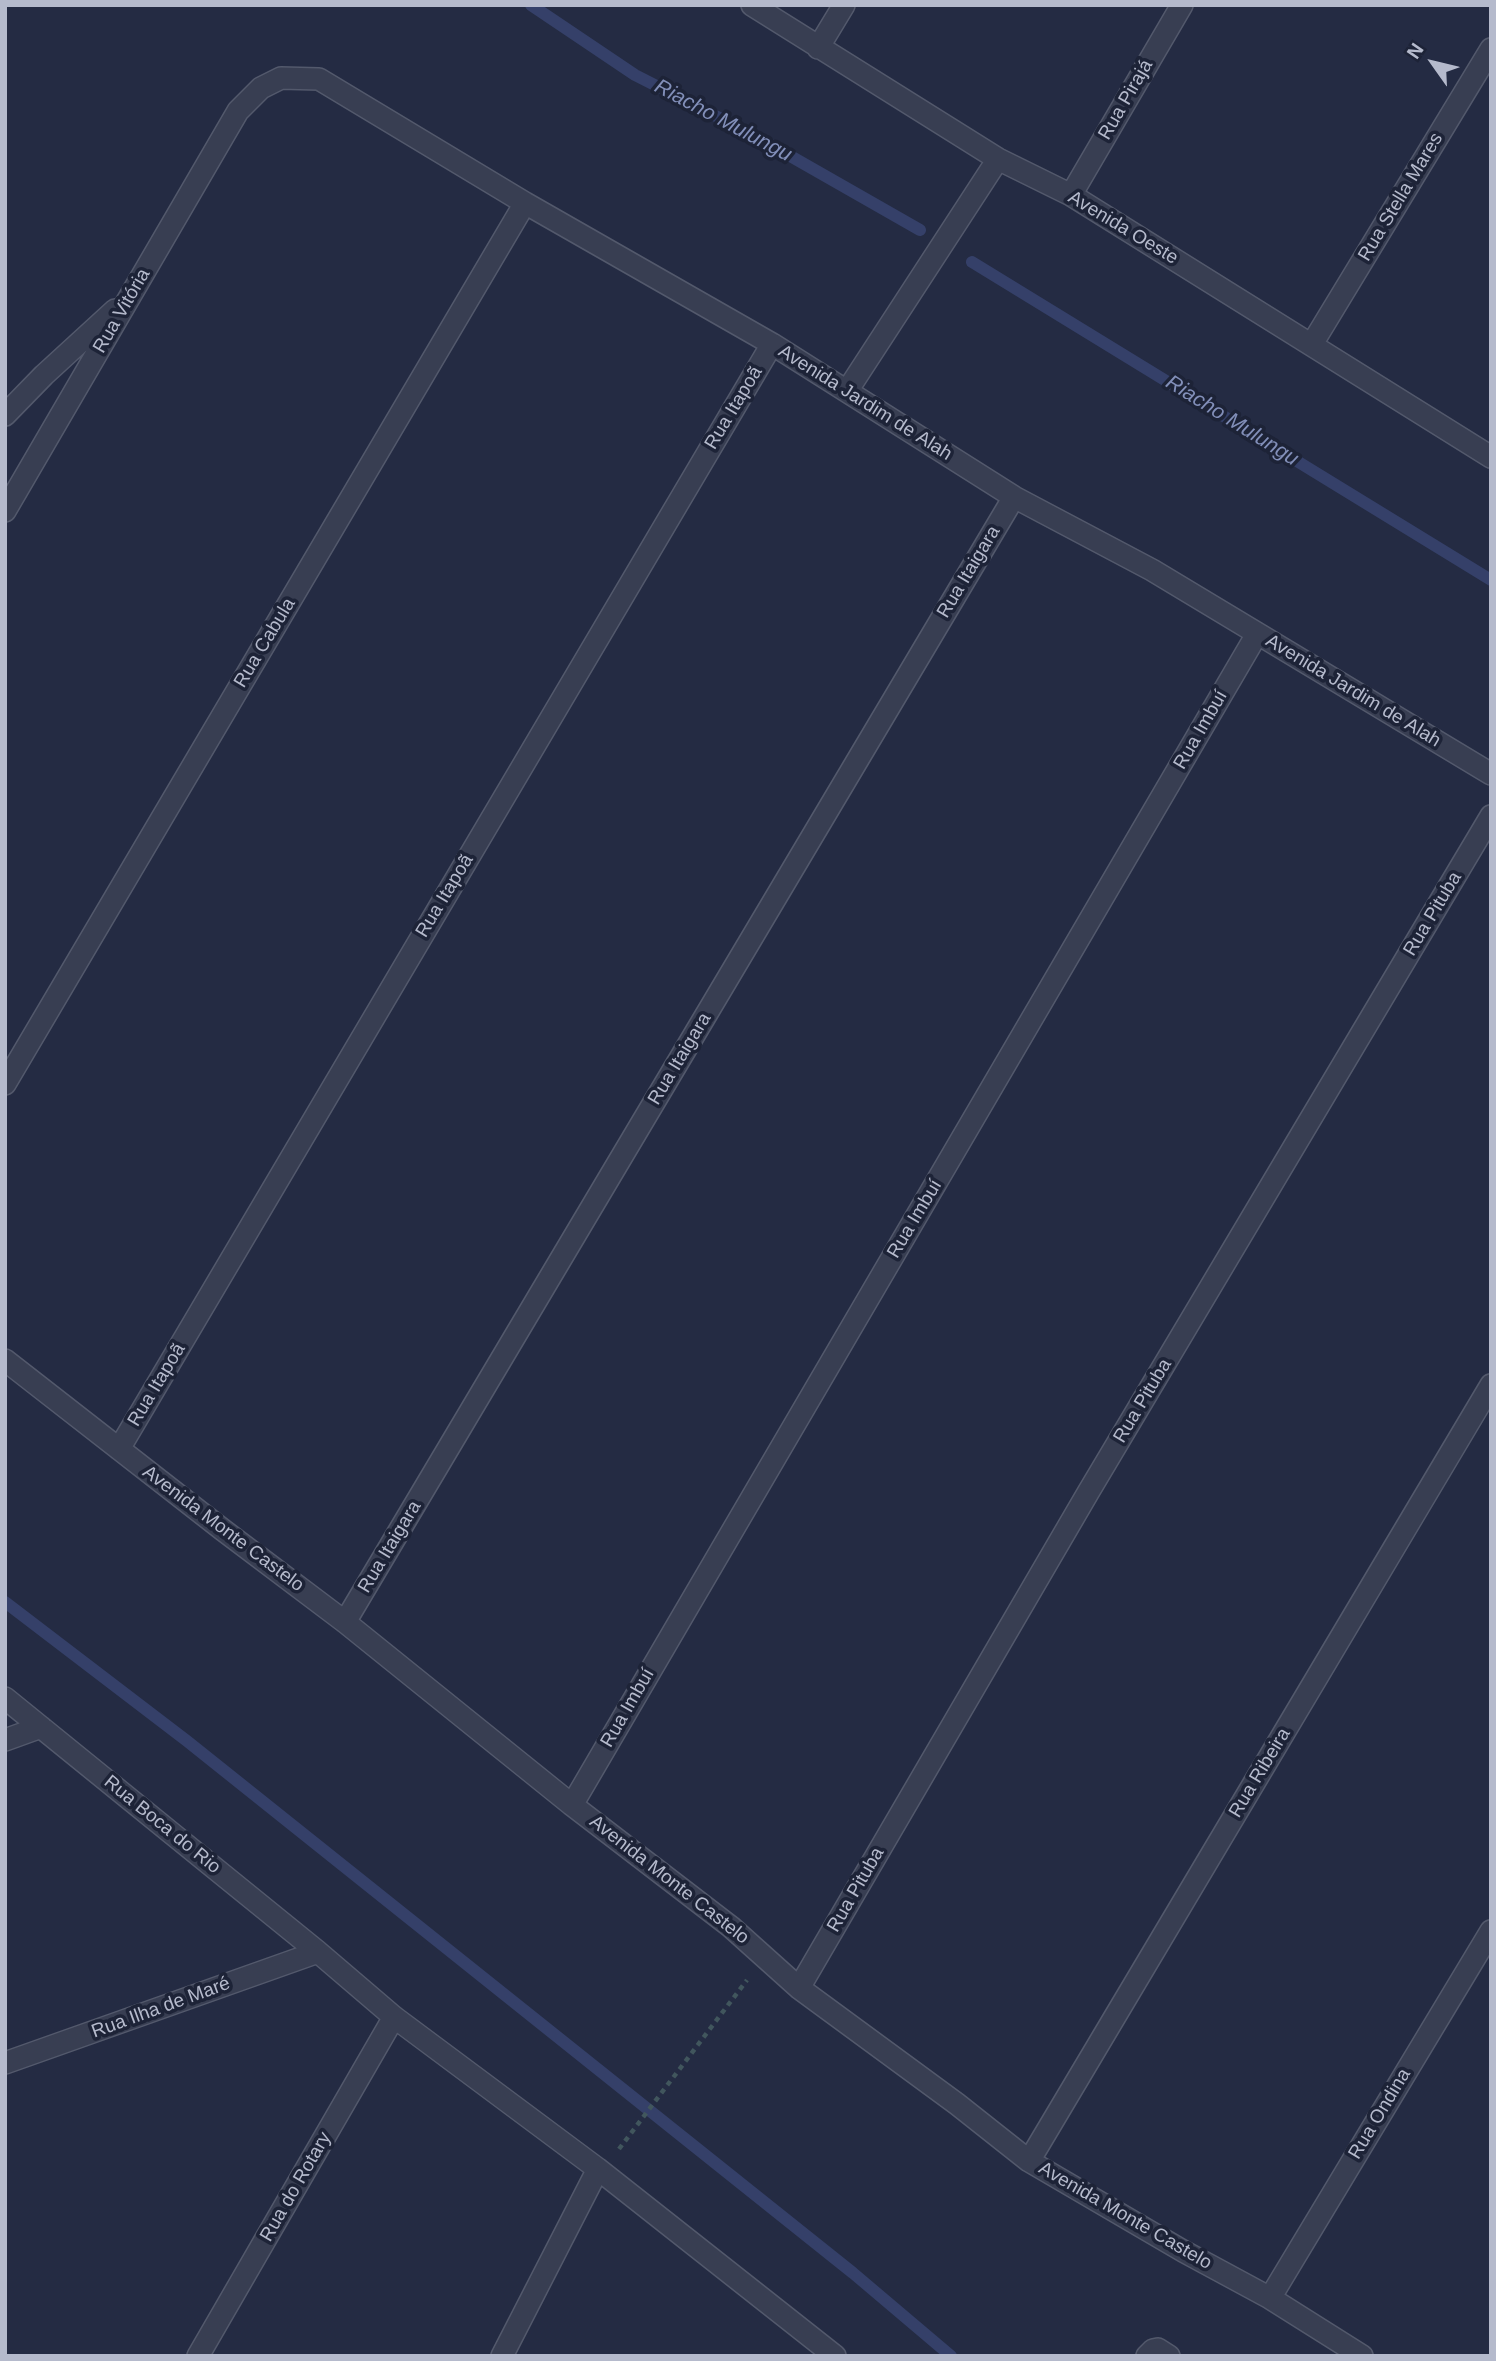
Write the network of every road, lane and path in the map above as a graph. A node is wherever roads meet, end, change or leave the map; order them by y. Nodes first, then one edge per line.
1 (752, 5) edge
2 (844, 5) edge
3 (1182, 5) edge
4 (818, 48) junction
5 (1491, 49) edge
6 (238, 111) joint
7 (998, 159) junction
8 (1071, 195) junction
9 (525, 203) junction
10 (131, 295) junction
11 (772, 344) junction
12 (1312, 344) junction
13 (847, 391) junction
14 (5, 415) edge
15 (1491, 457) edge
16 (1014, 497) junction
17 (5, 511) edge
18 (1257, 634) junction
19 (1491, 774) edge
20 (1491, 816) edge
21 (5, 1084) edge
22 (5, 1360) edge
23 (1491, 1385) edge
24 (119, 1449) junction
25 (345, 1622) junction
26 (5, 1698) edge
27 (41, 1727) junction
28 (5, 1740) edge
29 (572, 1805) junction
30 (1491, 1931) edge
31 (317, 1952) junction
32 (764, 1957) junction
33 (799, 1988) junction
34 (394, 2017) junction
35 (5, 2063) edge
36 (636, 2126) dead end
37 (1029, 2161) junction
38 (598, 2169) junction
39 (1270, 2298) junction
40 (198, 2356) edge
41 (502, 2356) edge
42 (835, 2356) edge
43 (1362, 2356) edge

1 - 4 street, Avenida Oeste
2 - 4 street
3 - 8 street, Rua Pirajá
4 - 7 street, Avenida Oeste
5 - 12 street, Rua Stella Mares
6 - 9 street, Avenida Jardim de Alah
6 - 10 street, Rua Vitória
7 - 8 street, Avenida Oeste
7 - 13 street
8 - 12 street, Avenida Oeste
9 - 11 street, Avenida Jardim de Alah
9 - 21 street, Rua Cabula
10 - 14 street
10 - 17 street, Rua Vitória
11 - 13 street, Avenida Jardim de Alah
11 - 24 street, Rua Itapoã
12 - 15 street, Avenida Oeste
13 - 16 street, Avenida Jardim de Alah
16 - 18 street, Avenida Jardim de Alah
16 - 25 street, Rua Itaigara
18 - 19 street, Avenida Jardim de Alah
18 - 29 street, Rua Imbuí
20 - 33 street, Rua Pituba
22 - 24 street, Avenida Monte Castelo
23 - 37 street, Rua Ribeira
24 - 25 street, Avenida Monte Castelo
25 - 29 street, Avenida Monte Castelo
26 - 27 street, Rua Boca do Rio
27 - 28 street
27 - 31 street, Rua Boca do Rio
29 - 32 street, Avenida Monte Castelo
30 - 39 street, Rua Ondina
31 - 34 street, Rua Boca do Rio
31 - 35 street, Rua Ilha de Maré
32 - 33 street, Avenida Monte Castelo
32 - 36 path
33 - 37 street, Avenida Monte Castelo
34 - 38 street, Rua Boca do Rio
34 - 40 street, Rua do Rotary
37 - 39 street, Avenida Monte Castelo
38 - 41 street
38 - 42 street, Rua Boca do Rio
39 - 43 street, Avenida Monte Castelo

